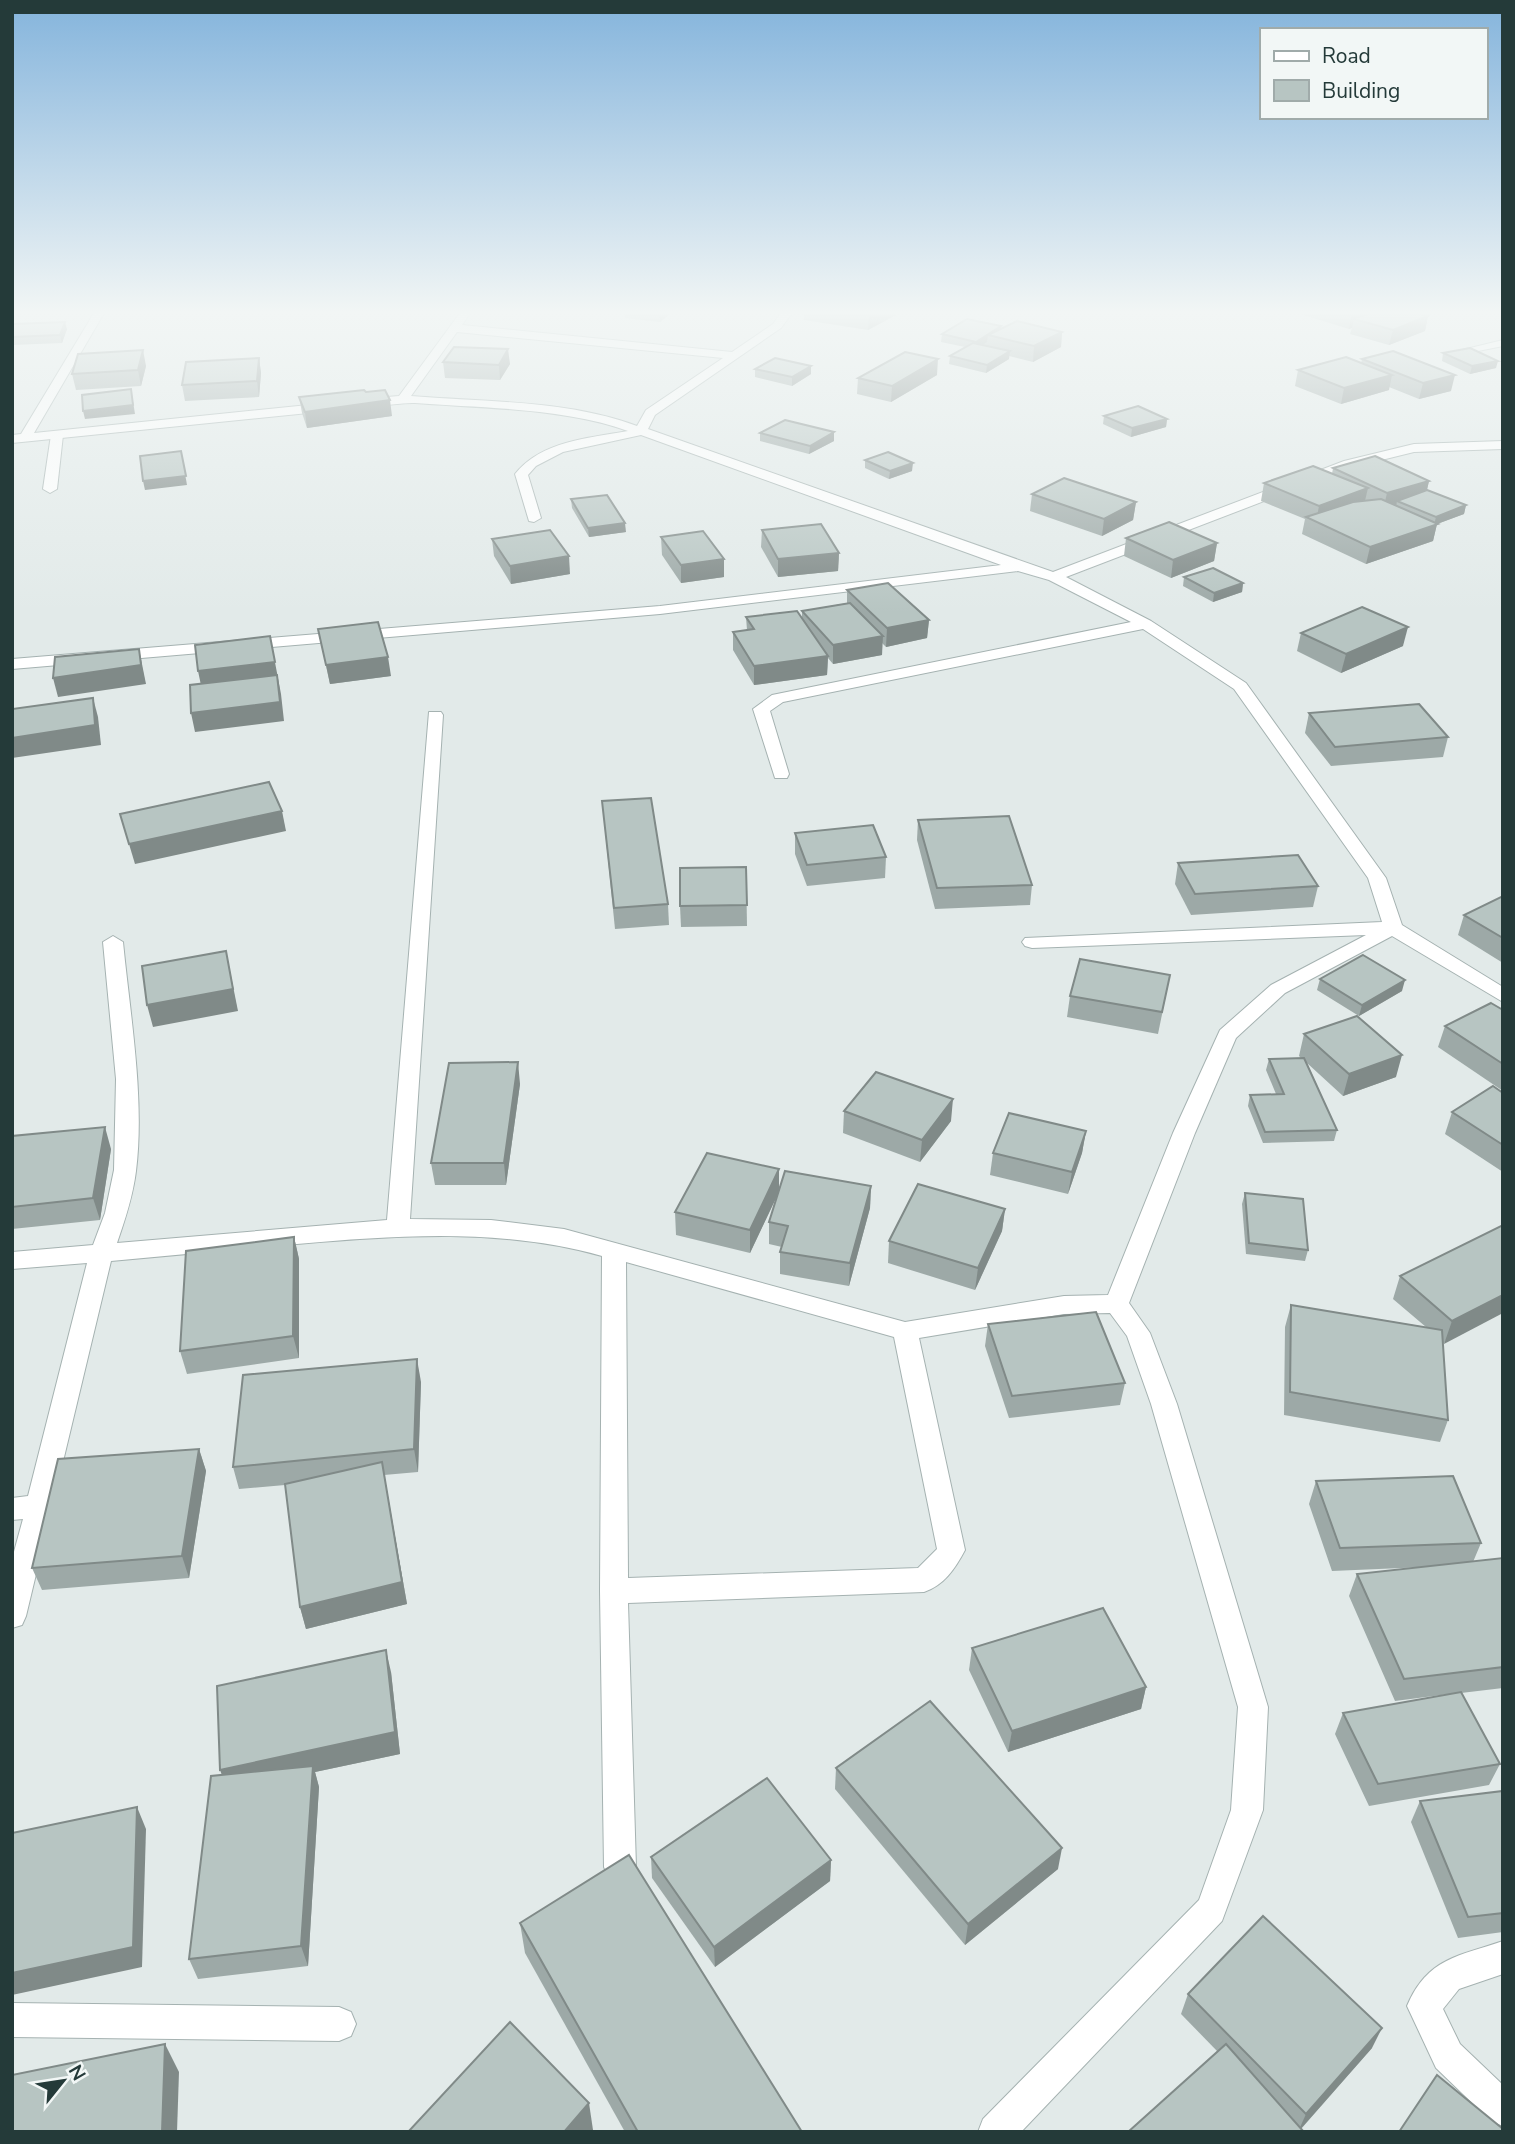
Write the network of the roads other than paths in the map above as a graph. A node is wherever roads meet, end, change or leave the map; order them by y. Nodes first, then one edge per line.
1 (35, 413) edge
2 (268, 413) edge
3 (557, 413) edge
4 (650, 413) edge
5 (640, 432) junction
6 (57, 435) junction
7 (19, 439) edge
8 (1503, 445) edge
9 (50, 489) dead end
10 (534, 518) dead end
11 (1020, 567) junction
12 (1054, 576) junction
13 (1146, 624) junction
14 (12, 664) edge
15 (435, 715) dead end
16 (781, 774) dead end
17 (1393, 928) junction
18 (113, 942) dead end
19 (1032, 942) dead end
20 (1503, 996) edge
21 (398, 1227) junction
22 (614, 1252) junction
23 (101, 1255) junction
24 (12, 1261) edge
25 (1117, 1304) junction
26 (905, 1331) junction
27 (39, 1505) junction
28 (12, 1508) edge
29 (614, 1591) junction
30 (12, 1616) edge
31 (620, 1867) edge
32 (1503, 1956) edge
33 (12, 2020) edge
34 (339, 2024) dead end
35 (1503, 2109) edge
36 (996, 2132) edge

1 - 7 street
2 - 6 street
3 - 5 street
4 - 5 street
5 - 10 street
5 - 11 street
6 - 7 street
6 - 9 street
8 - 12 street
11 - 12 street
11 - 14 street
12 - 13 street
13 - 16 street
13 - 17 street
15 - 21 street
17 - 19 street
17 - 20 street
17 - 25 street
18 - 23 street
21 - 22 street
21 - 23 street
22 - 26 street
22 - 29 street
23 - 24 street
23 - 27 street
25 - 26 street
25 - 36 street
26 - 29 street
27 - 28 street
27 - 30 street
29 - 31 street
32 - 35 street
33 - 34 street

